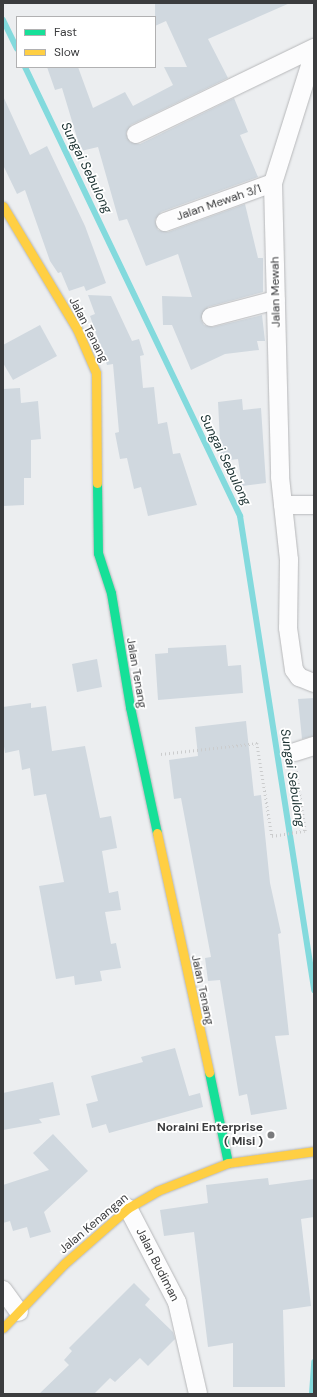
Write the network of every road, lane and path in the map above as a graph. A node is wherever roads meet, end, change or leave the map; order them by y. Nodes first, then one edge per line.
1 (314, 48) edge
2 (314, 53) edge
3 (136, 134) dead end
4 (273, 183) junction
5 (3, 206) edge
6 (165, 222) dead end
7 (276, 300) junction
8 (211, 317) dead end
9 (283, 505) junction
10 (314, 505) edge
11 (314, 683) edge
12 (314, 746) edge
13 (295, 752) joint
14 (141, 757) junction
15 (309, 1152) edge
16 (228, 1163) junction
17 (128, 1208) junction
18 (3, 1290) edge
19 (18, 1312) junction
20 (3, 1328) edge
21 (198, 1394) edge

1 - 3 street
2 - 4 street, Jalan Mewah
4 - 6 street, Jalan Mewah 3/1
4 - 7 street, Jalan Mewah
5 - 14 street, Jalan Tenang
7 - 8 street
7 - 9 street, Jalan Mewah
9 - 10 street
9 - 11 street, Jalan Mewah
12 - 13 street
13 - 14 path
14 - 16 street, Jalan Tenang
15 - 16 street, Jalan Kenangan
16 - 17 street, Jalan Kenangan
17 - 19 street, Jalan Kenangan
17 - 21 street, Jalan Budiman
18 - 19 street
19 - 20 street, Jalan Kenangan

